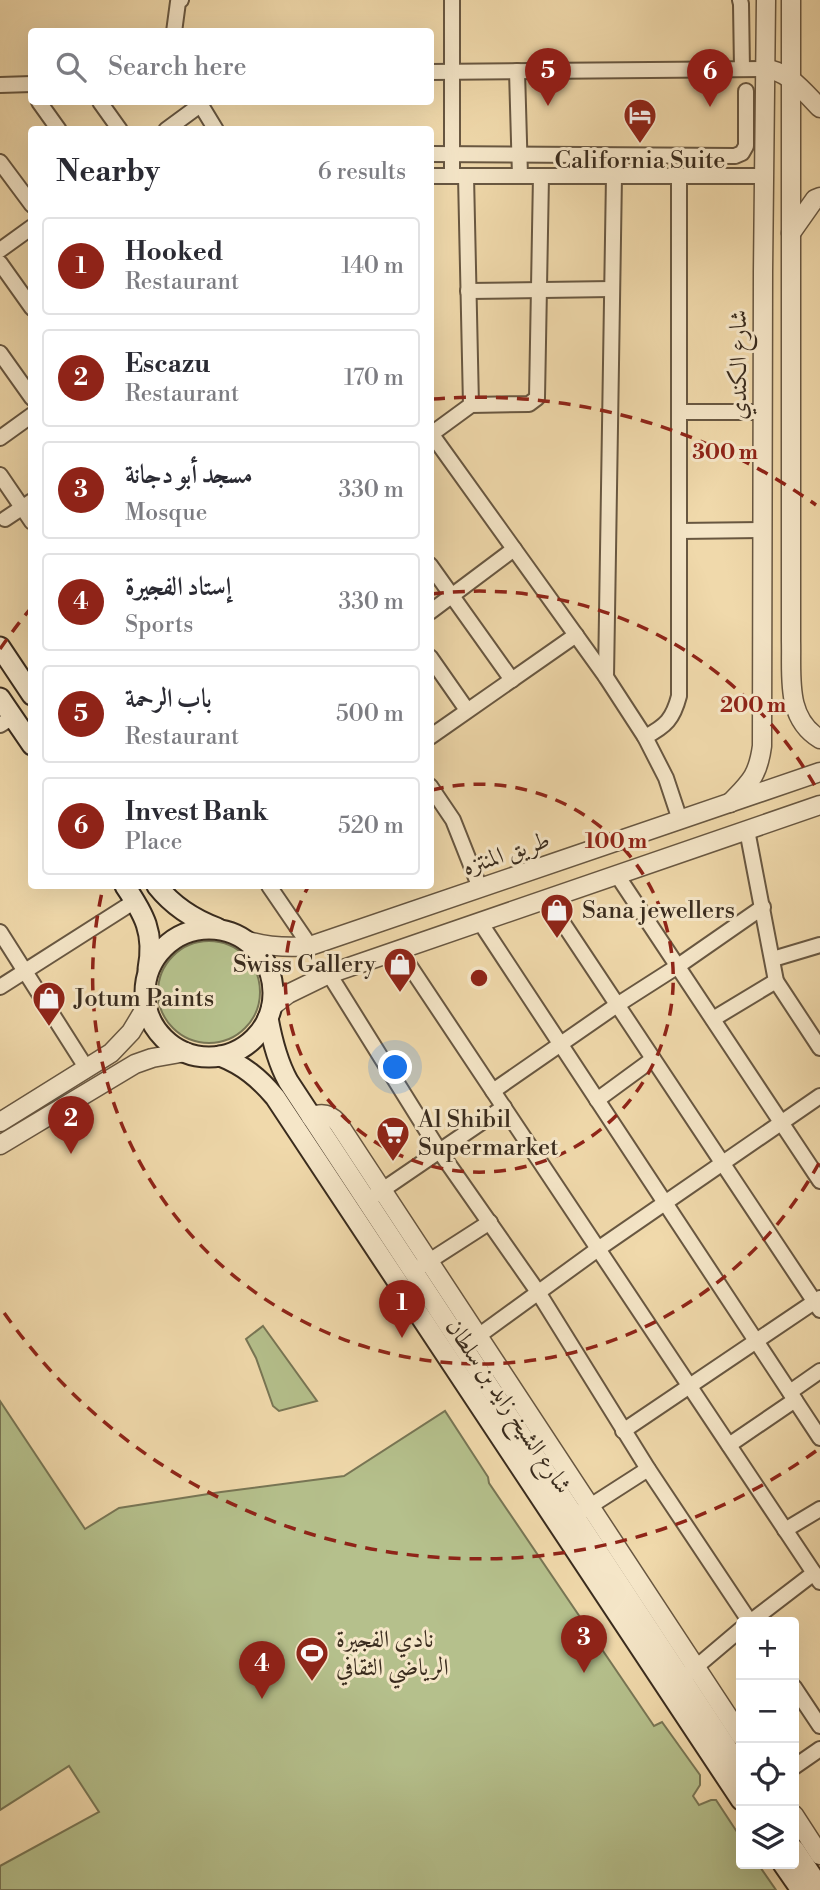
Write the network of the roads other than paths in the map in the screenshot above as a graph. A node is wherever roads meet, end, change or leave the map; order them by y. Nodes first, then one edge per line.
1 (181, 0) edge
2 (452, 0) edge
3 (740, 0) edge
4 (766, 0) edge
5 (791, 0) edge
6 (175, 28) edge
7 (742, 69) junction
8 (765, 69) junction
9 (452, 71) junction
10 (517, 71) junction
11 (434, 72) edge
12 (792, 80) junction
13 (0, 85) edge
14 (28, 86) edge
15 (746, 91) dead end
16 (41, 105) edge
17 (102, 105) edge
18 (197, 105) edge
19 (201, 105) edge
20 (820, 108) edge
21 (56, 126) edge
22 (117, 126) edge
23 (171, 126) edge
24 (214, 126) edge
25 (434, 154) edge
26 (453, 154) junction
27 (520, 155) junction
28 (0, 162) edge
29 (434, 176) edge
30 (459, 176) junction
31 (520, 176) junction
32 (541, 176) junction
33 (614, 176) junction
34 (679, 176) junction
35 (764, 176) junction
36 (820, 197) edge
37 (28, 200) edge
38 (28, 231) edge
39 (791, 233) junction
40 (0, 250) edge
41 (0, 262) edge
42 (763, 272) junction
43 (791, 274) junction
44 (612, 289) junction
45 (539, 290) junction
46 (468, 291) junction
47 (28, 302) edge
48 (0, 353) edge
49 (28, 392) edge
50 (471, 405) junction
51 (679, 412) junction
52 (763, 412) junction
53 (28, 418) edge
54 (434, 432) edge
55 (0, 438) edge
56 (434, 438) edge
57 (0, 475) edge
58 (27, 504) edge
59 (5, 519) dead end
60 (762, 530) junction
61 (679, 531) junction
62 (514, 549) junction
63 (434, 570) edge
64 (452, 595) junction
65 (434, 609) edge
66 (576, 635) junction
67 (0, 647) edge
68 (434, 663) edge
69 (606, 677) junction
70 (512, 680) junction
71 (28, 689) edge
72 (0, 698) edge
73 (467, 710) junction
74 (6, 721) edge
75 (434, 734) edge
76 (645, 737) junction
77 (820, 739) edge
78 (28, 741) edge
79 (820, 772) edge
80 (434, 792) edge
81 (730, 803) junction
82 (820, 805) edge
83 (680, 820) junction
84 (747, 830) junction
85 (617, 875) junction
86 (480, 888) junction
87 (159, 889) edge
88 (271, 889) edge
89 (130, 893) edge
90 (547, 899) junction
91 (763, 907) junction
92 (480, 922) junction
93 (0, 932) edge
94 (236, 936) junction
95 (820, 945) edge
96 (310, 946) junction
97 (399, 950) junction
98 (773, 959) junction
99 (678, 967) junction
100 (25, 971) junction
101 (329, 974) junction
102 (147, 976) junction
103 (776, 981) junction
104 (0, 987) edge
105 (617, 1005) junction
106 (146, 1007) junction
107 (270, 1013) junction
108 (713, 1019) junction
109 (561, 1045) junction
110 (820, 1048) edge
111 (186, 1052) junction
112 (220, 1056) junction
113 (653, 1059) junction
114 (87, 1069) junction
115 (493, 1091) junction
116 (820, 1096) edge
117 (597, 1100) junction
118 (504, 1107) junction
119 (2, 1116) edge
120 (782, 1123) junction
121 (0, 1145) edge
122 (440, 1152) junction
123 (722, 1163) junction
124 (820, 1181) edge
125 (374, 1196) junction
126 (664, 1202) junction
127 (490, 1222) junction
128 (598, 1249) junction
129 (421, 1267) junction
130 (538, 1292) junction
131 (818, 1304) edge
132 (470, 1341) junction
133 (756, 1342) junction
134 (820, 1371) edge
135 (690, 1387) junction
136 (792, 1396) junction
137 (623, 1431) junction
138 (820, 1438) edge
139 (729, 1446) junction
140 (648, 1469) junction
141 (820, 1509) edge
142 (582, 1511) junction
143 (785, 1530) junction
144 (817, 1578) edge
145 (747, 1617) edge
146 (758, 1617) edge
147 (736, 1633) edge
148 (689, 1673) junction
149 (799, 1694) edge
150 (820, 1726) edge
151 (736, 1730) edge
152 (820, 1749) edge
153 (736, 1760) edge
154 (799, 1764) edge
155 (736, 1792) edge
156 (799, 1826) edge
157 (799, 1852) edge
158 (816, 1864) edge
159 (786, 1869) edge
160 (820, 1888) edge
161 (801, 1890) edge

1 - 6 street
2 - 9 street
3 - 7 street
4 - 8 street, شارع الكندي
5 - 12 street
7 - 8 street
7 - 10 street
8 - 12 street
8 - 35 street, شارع الكندي
9 - 10 street
9 - 11 street
9 - 26 street
10 - 27 street
12 - 20 street
12 - 39 street
13 - 14 street
15 - 27 street
16 - 21 street
17 - 22 street
18 - 23 street
19 - 24 street
25 - 26 street
26 - 27 street
26 - 30 street
27 - 31 street
28 - 37 street
29 - 30 street
30 - 31 street
30 - 46 street
31 - 32 street
32 - 33 street
32 - 45 street
33 - 34 street
33 - 44 street
34 - 35 street
34 - 51 street
35 - 42 street, شارع الكندي
36 - 39 street
38 - 40 street
39 - 43 street
41 - 47 street
42 - 43 street
42 - 52 street, شارع الكندي
43 - 77 street
44 - 45 street
44 - 69 street
45 - 46 street
45 - 50 street
46 - 50 street
48 - 49 street
50 - 54 street
51 - 52 street
51 - 61 street
52 - 60 street, شارع الكندي
53 - 55 street
56 - 62 street
57 - 58 street
58 - 59 street
60 - 61 street
60 - 81 street, شارع الكندي
61 - 76 street
62 - 64 street
62 - 66 street
63 - 64 street
64 - 65 street
64 - 70 street
66 - 69 street
66 - 70 street
67 - 71 main road
68 - 73 street
69 - 76 street
70 - 73 street
72 - 74 main road
73 - 75 street
74 - 78 main road
76 - 83 street
79 - 81 street, طريق المنتزه
80 - 86 street
81 - 83 street, طريق المنتزه
82 - 84 street
83 - 86 street, طريق المنتزه
84 - 85 street
84 - 91 street
85 - 90 street
85 - 99 street
86 - 96 street, طريق المنتزه
87 - 94 main road
88 - 96 street
89 - 100 street
89 - 102 main road
90 - 92 street
90 - 105 street
91 - 98 street
91 - 99 street
92 - 97 street
92 - 109 street
93 - 100 street
94 - 96 street, طريق المنتزه
94 - 102 main road
94 - 107 main road
95 - 98 street
97 - 101 street
97 - 115 street
98 - 103 street
99 - 105 street
99 - 108 street
100 - 104 street
100 - 114 street
101 - 107 street
101 - 122 street
102 - 106 main road
103 - 108 street
103 - 110 street
105 - 109 street
105 - 113 street
106 - 111 main road
106 - 114 street
107 - 112 main road
107 - 125 main road, شارع الشيخ زايد بن سلطان
108 - 120 street
109 - 115 street
109 - 117 street
111 - 112 main road
111 - 121 street
112 - 155 main road, شارع الشيخ زايد بن سلطان
113 - 117 street
113 - 123 street
114 - 119 street
115 - 118 street
116 - 120 street
117 - 126 street
118 - 122 street
118 - 128 street
120 - 123 street
120 - 124 street
122 - 125 street
122 - 127 street
123 - 126 street
123 - 131 street
125 - 129 main road, شارع الشيخ زايد بن سلطان
126 - 128 street
126 - 133 street
127 - 129 street
127 - 130 street
128 - 130 street
128 - 135 street
129 - 132 main road, شارع الشيخ زايد بن سلطان
130 - 132 street
130 - 137 street
131 - 133 street
132 - 142 main road, شارع الشيخ زايد بن سلطان
133 - 135 street
133 - 136 street
134 - 136 street
135 - 137 street
135 - 139 street
136 - 138 street
136 - 139 street
137 - 140 street
139 - 143 street
140 - 142 street
140 - 145 street
141 - 143 street
142 - 148 main road, شارع الشيخ زايد بن سلطان
143 - 144 street
144 - 146 street
147 - 148 street
148 - 151 street
148 - 153 main road, شارع الشيخ زايد بن سلطان
149 - 150 street
152 - 154 street
156 - 158 street
157 - 158 main road
158 - 160 main road
159 - 161 main road

